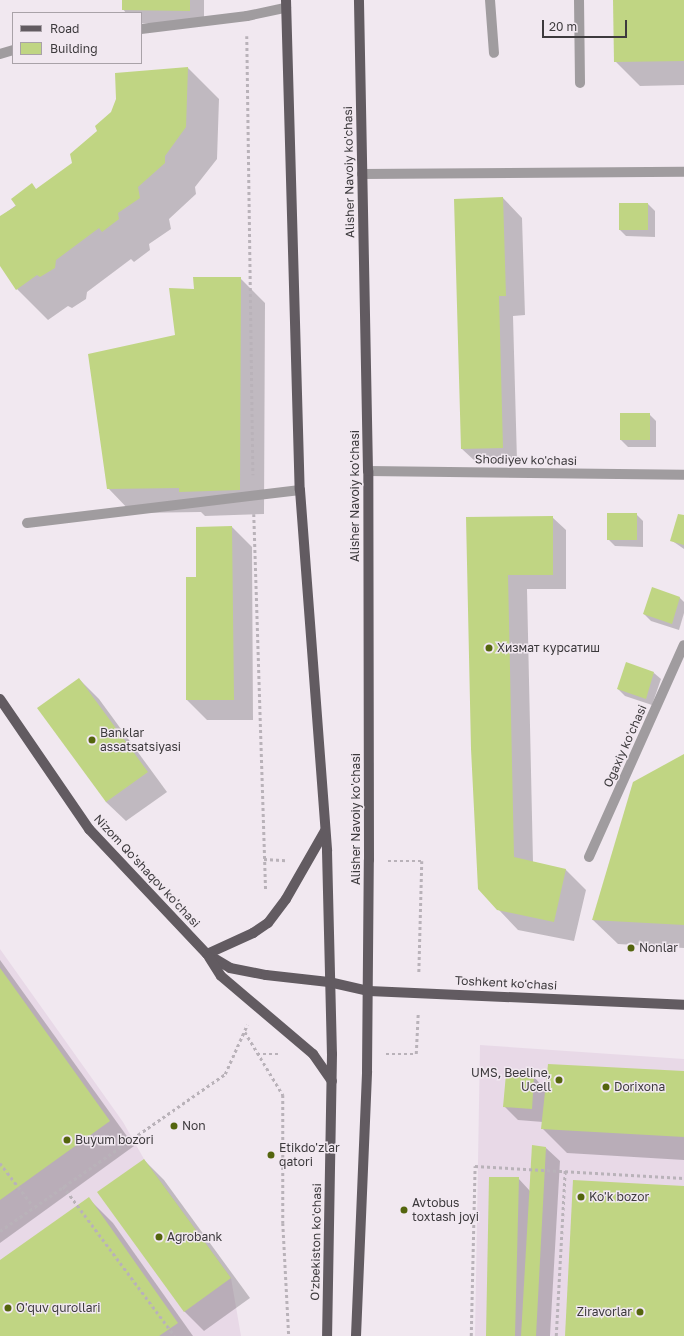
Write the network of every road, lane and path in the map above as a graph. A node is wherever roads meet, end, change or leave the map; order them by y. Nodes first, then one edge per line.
1 (359, 0) edge
2 (490, 0) edge
3 (579, 0) edge
4 (286, 4) edge
5 (142, 29) edge
6 (12, 50) edge
7 (494, 52) dead end
8 (0, 54) edge
9 (580, 83) dead end
10 (684, 172) edge
11 (362, 174) junction
12 (368, 470) junction
13 (684, 475) edge
14 (300, 490) junction
15 (27, 523) dead end
16 (684, 645) edge
17 (0, 699) edge
18 (325, 831) junction
19 (589, 857) dead end
20 (207, 954) junction
21 (329, 982) junction
22 (369, 991) junction
23 (684, 1004) edge
24 (255, 1005) junction
25 (244, 1032) junction
26 (332, 1081) junction
27 (0, 1163) edge
28 (565, 1170) junction
29 (684, 1178) edge
30 (63, 1186) junction
31 (33, 1206) junction
32 (0, 1231) edge
33 (175, 1336) edge
34 (289, 1336) edge
35 (327, 1336) edge
36 (356, 1336) edge
37 (471, 1336) edge
38 (556, 1336) edge

1 - 11 main road, Alisher Navoiy ko'chasi
2 - 7 street
3 - 9 street
4 - 5 street
4 - 14 main road
6 - 8 street
10 - 11 street
11 - 12 main road, Alisher Navoiy ko'chasi
12 - 13 street, Shodiyev ko'chasi
12 - 22 main road, Alisher Navoiy ko'chasi
14 - 15 street
14 - 18 main road
16 - 19 street, Ogaxiy ko'chasi
17 - 20 main road, Nizom Qo'shaqov ko'chasi
18 - 20 main road
18 - 21 main road
20 - 21 main road, Nizom Qo'shaqov ko'chasi
20 - 24 main road
21 - 22 main road, Toshkent ko'chasi
21 - 26 main road, O'zbekiston ko'chasi
22 - 23 main road, Toshkent ko'chasi
22 - 36 main road
24 - 25 path
24 - 26 main road
25 - 30 path
25 - 34 path
26 - 35 main road, O'zbekiston ko'chasi
27 - 31 path
28 - 29 path
28 - 37 path
28 - 38 path
30 - 31 path
30 - 33 path
31 - 32 path

